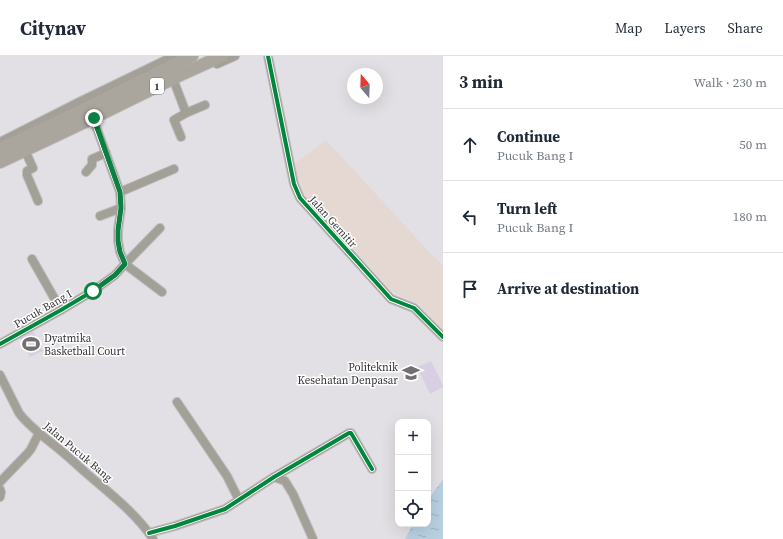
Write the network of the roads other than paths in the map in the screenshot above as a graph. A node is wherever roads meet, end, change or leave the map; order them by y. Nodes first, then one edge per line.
1 (174, 56) edge
2 (192, 56) edge
3 (222, 56) edge
4 (235, 56) edge
5 (268, 56) edge
6 (161, 59) edge
7 (176, 84) junction
8 (205, 105) dead end
9 (81, 106) junction
10 (186, 113) junction
11 (94, 120) junction
12 (181, 137) dead end
13 (0, 142) edge
14 (0, 149) edge
15 (106, 153) junction
16 (27, 155) junction
17 (0, 162) edge
18 (0, 168) edge
19 (174, 169) dead end
20 (86, 172) dead end
21 (120, 192) junction
22 (38, 201) dead end
23 (121, 208) junction
24 (100, 216) dead end
25 (160, 228) dead end
26 (32, 259) dead end
27 (125, 264) junction
28 (162, 292) dead end
29 (61, 310) junction
30 (443, 337) edge
31 (0, 344) edge
32 (0, 375) edge
33 (177, 402) dead end
34 (39, 433) junction
35 (372, 469) dead end
36 (274, 477) junction
37 (0, 482) edge
38 (0, 489) edge
39 (0, 497) edge
40 (239, 500) junction
41 (151, 536) edge
42 (313, 539) edge

1 - 6 street
2 - 9 highway, 1
3 - 11 highway, 1
4 - 7 street
5 - 30 street, Jalan Gemitir
6 - 9 street
7 - 10 street
7 - 11 street
8 - 10 street
9 - 13 street
9 - 14 highway, 1
10 - 12 street
11 - 15 street
11 - 16 street
11 - 17 highway, 1
15 - 20 street
15 - 21 street
16 - 18 street
16 - 22 street
19 - 21 street
21 - 23 street
23 - 24 street
23 - 27 street
25 - 27 street, Pucuk Bang I
26 - 29 street
27 - 28 street
27 - 29 street, Pucuk Bang I
29 - 31 street, Pucuk Bang I
32 - 34 street, Jalan Pucuk Bang
33 - 40 street
34 - 37 street
34 - 41 street, Jalan Pucuk Bang
35 - 36 street
36 - 40 street
36 - 42 street
38 - 39 street
40 - 41 street

